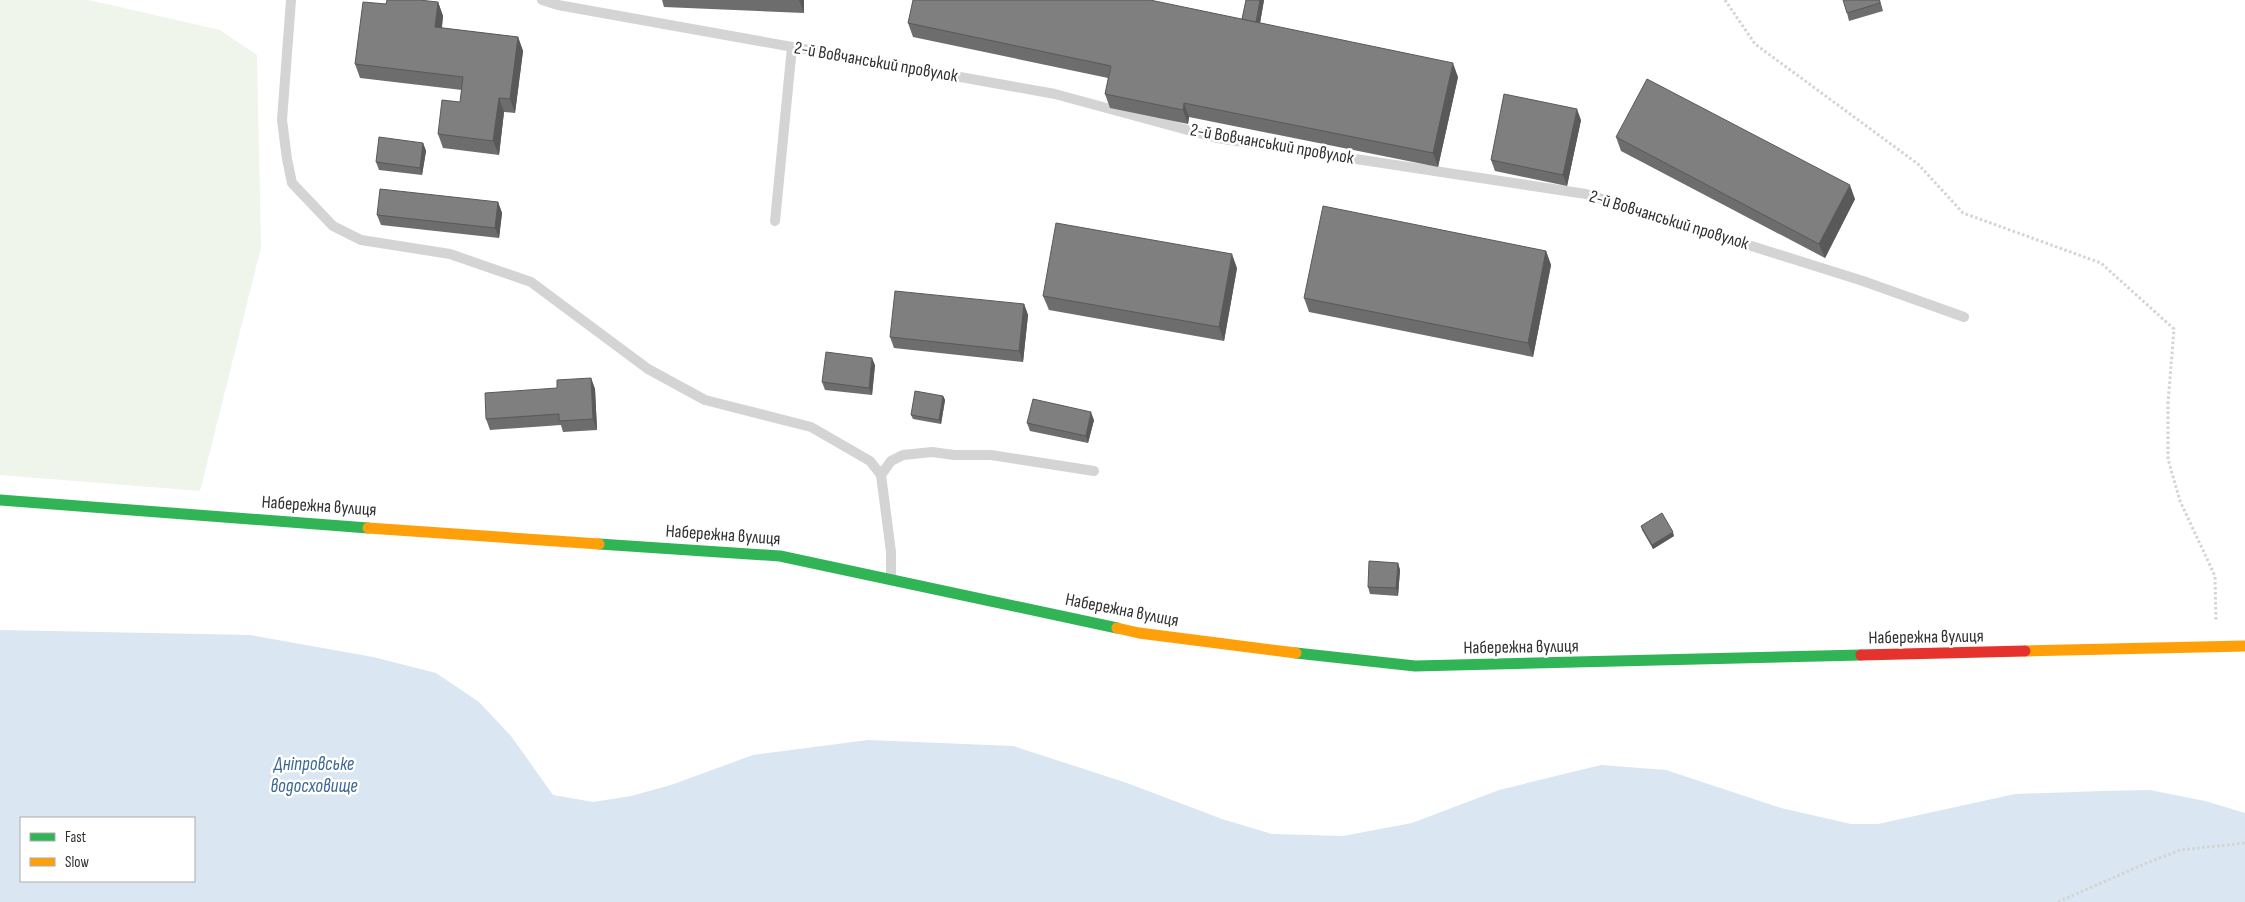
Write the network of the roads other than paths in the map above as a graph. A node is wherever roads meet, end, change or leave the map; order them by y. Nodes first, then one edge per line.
1 (291, 0) edge
2 (542, 0) edge
3 (792, 47) junction
4 (774, 221) dead end
5 (1964, 316) dead end
6 (1094, 471) dead end
7 (881, 474) junction
8 (0, 500) edge
9 (891, 579) junction
10 (2245, 646) edge

1 - 7 lane
2 - 3 lane, 2-й Вовчанський провулок
3 - 4 lane
3 - 5 lane, 2-й Вовчанський провулок
6 - 7 lane
7 - 9 lane
8 - 9 street, Набережна вулиця
9 - 10 street, Набережна вулиця

